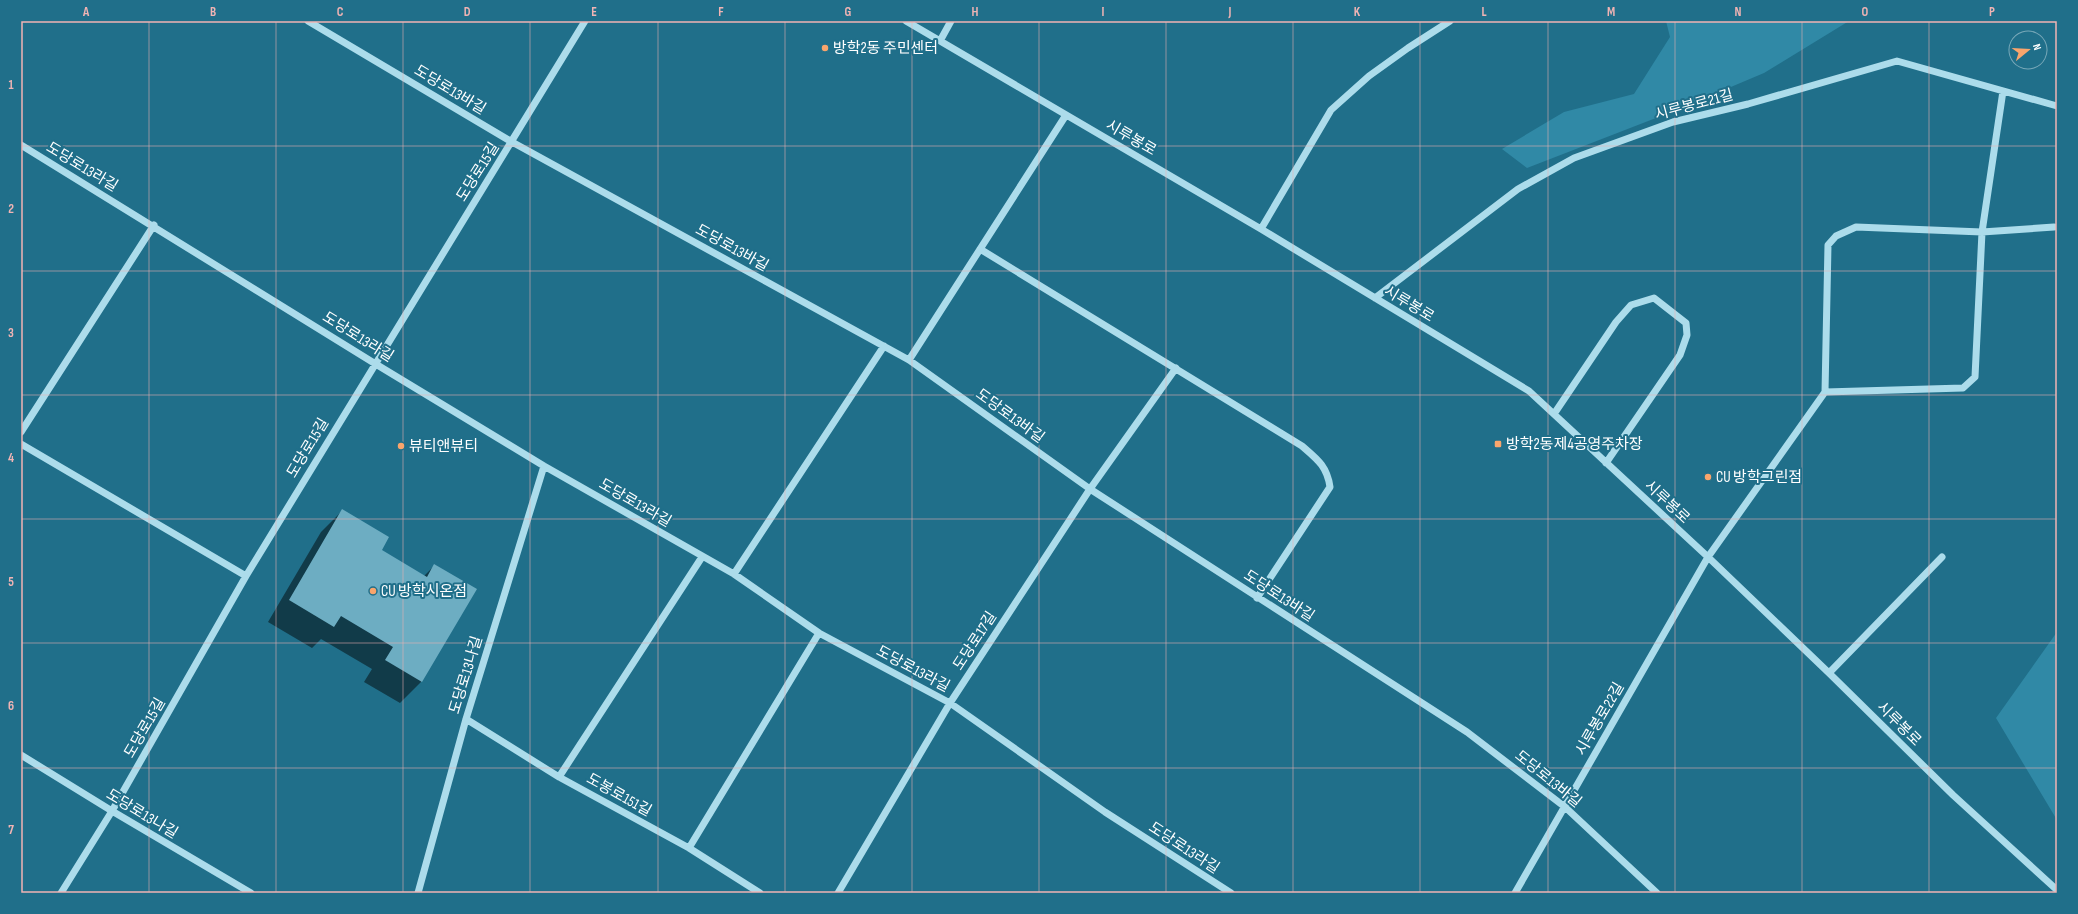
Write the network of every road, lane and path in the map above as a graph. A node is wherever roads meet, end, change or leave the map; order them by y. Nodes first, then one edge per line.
1 (308, 21) edge
2 (585, 21) edge
3 (906, 21) edge
4 (951, 21) edge
5 (1450, 21) edge
6 (940, 41) junction
7 (2003, 91) junction
8 (2057, 106) edge
9 (1066, 115) junction
10 (512, 142) junction
11 (21, 145) edge
12 (154, 225) junction
13 (2054, 227) dead end
14 (1261, 229) junction
15 (1982, 232) junction
16 (980, 249) junction
17 (1375, 298) junction
18 (884, 346) junction
19 (909, 360) junction
20 (374, 364) junction
21 (1176, 368) junction
22 (1825, 392) junction
23 (1554, 414) junction
24 (21, 432) edge
25 (21, 444) edge
26 (1606, 463) junction
27 (544, 466) junction
28 (1090, 489) junction
29 (702, 557) junction
30 (1708, 557) junction
31 (1942, 557) dead end
32 (734, 574) junction
33 (246, 576) junction
34 (1257, 598) junction
35 (819, 633) junction
36 (1829, 673) junction
37 (950, 703) junction
38 (466, 719) junction
39 (21, 755) edge
40 (559, 778) junction
41 (1564, 807) junction
42 (112, 811) junction
43 (689, 848) junction
44 (2057, 890) edge
45 (61, 893) edge
46 (251, 893) edge
47 (418, 893) edge
48 (760, 893) edge
49 (838, 893) edge
50 (1230, 893) edge
51 (1515, 893) edge
52 (1657, 893) edge

1 - 10 street, 도당로13바길
2 - 10 street, 도당로15길
3 - 6 street, 시루봉로
4 - 6 street
5 - 14 street
6 - 9 street, 시루봉로
7 - 8 street, 시루봉로21길
7 - 15 street
7 - 17 street, 시루봉로21길
9 - 14 street, 시루봉로
9 - 16 street
10 - 18 street, 도당로13바길
10 - 20 street, 도당로15길
11 - 12 street, 도당로13라길
12 - 20 street, 도당로13라길
12 - 24 street
13 - 15 street
14 - 17 street, 시루봉로
15 - 22 street
15 - 22 street
16 - 19 street
16 - 21 street
17 - 23 street, 시루봉로
18 - 19 street, 도당로13바길
18 - 32 street
19 - 28 street, 도당로13바길
20 - 27 street, 도당로13라길
20 - 33 street, 도당로15길
21 - 28 street, 도당로17길
21 - 34 street
22 - 30 street
23 - 26 street, 시루봉로
23 - 26 street
25 - 33 street
26 - 30 street, 시루봉로
27 - 29 street, 도당로13라길
27 - 38 street, 도당로13나길
28 - 34 street, 도당로13바길
28 - 37 street, 도당로17길
29 - 32 street, 도당로13라길
29 - 40 street
30 - 36 street, 시루봉로
30 - 41 street, 시루봉로22길
31 - 36 street
32 - 35 street, 도당로13라길
33 - 42 street, 도당로15길
34 - 41 street, 도당로13바길
35 - 37 street, 도당로13라길
35 - 43 street
36 - 44 street, 시루봉로
37 - 49 street, 도당로17길
37 - 50 street, 도당로13라길
38 - 40 street, 도봉로151길
38 - 47 street, 도당로13나길
39 - 42 street, 도당로13나길
40 - 43 street, 도봉로151길
41 - 51 street, 시루봉로22길
41 - 52 street, 도당로13바길
42 - 45 street, 도당로15길
42 - 46 street, 도당로13나길
43 - 48 street, 도봉로151길

